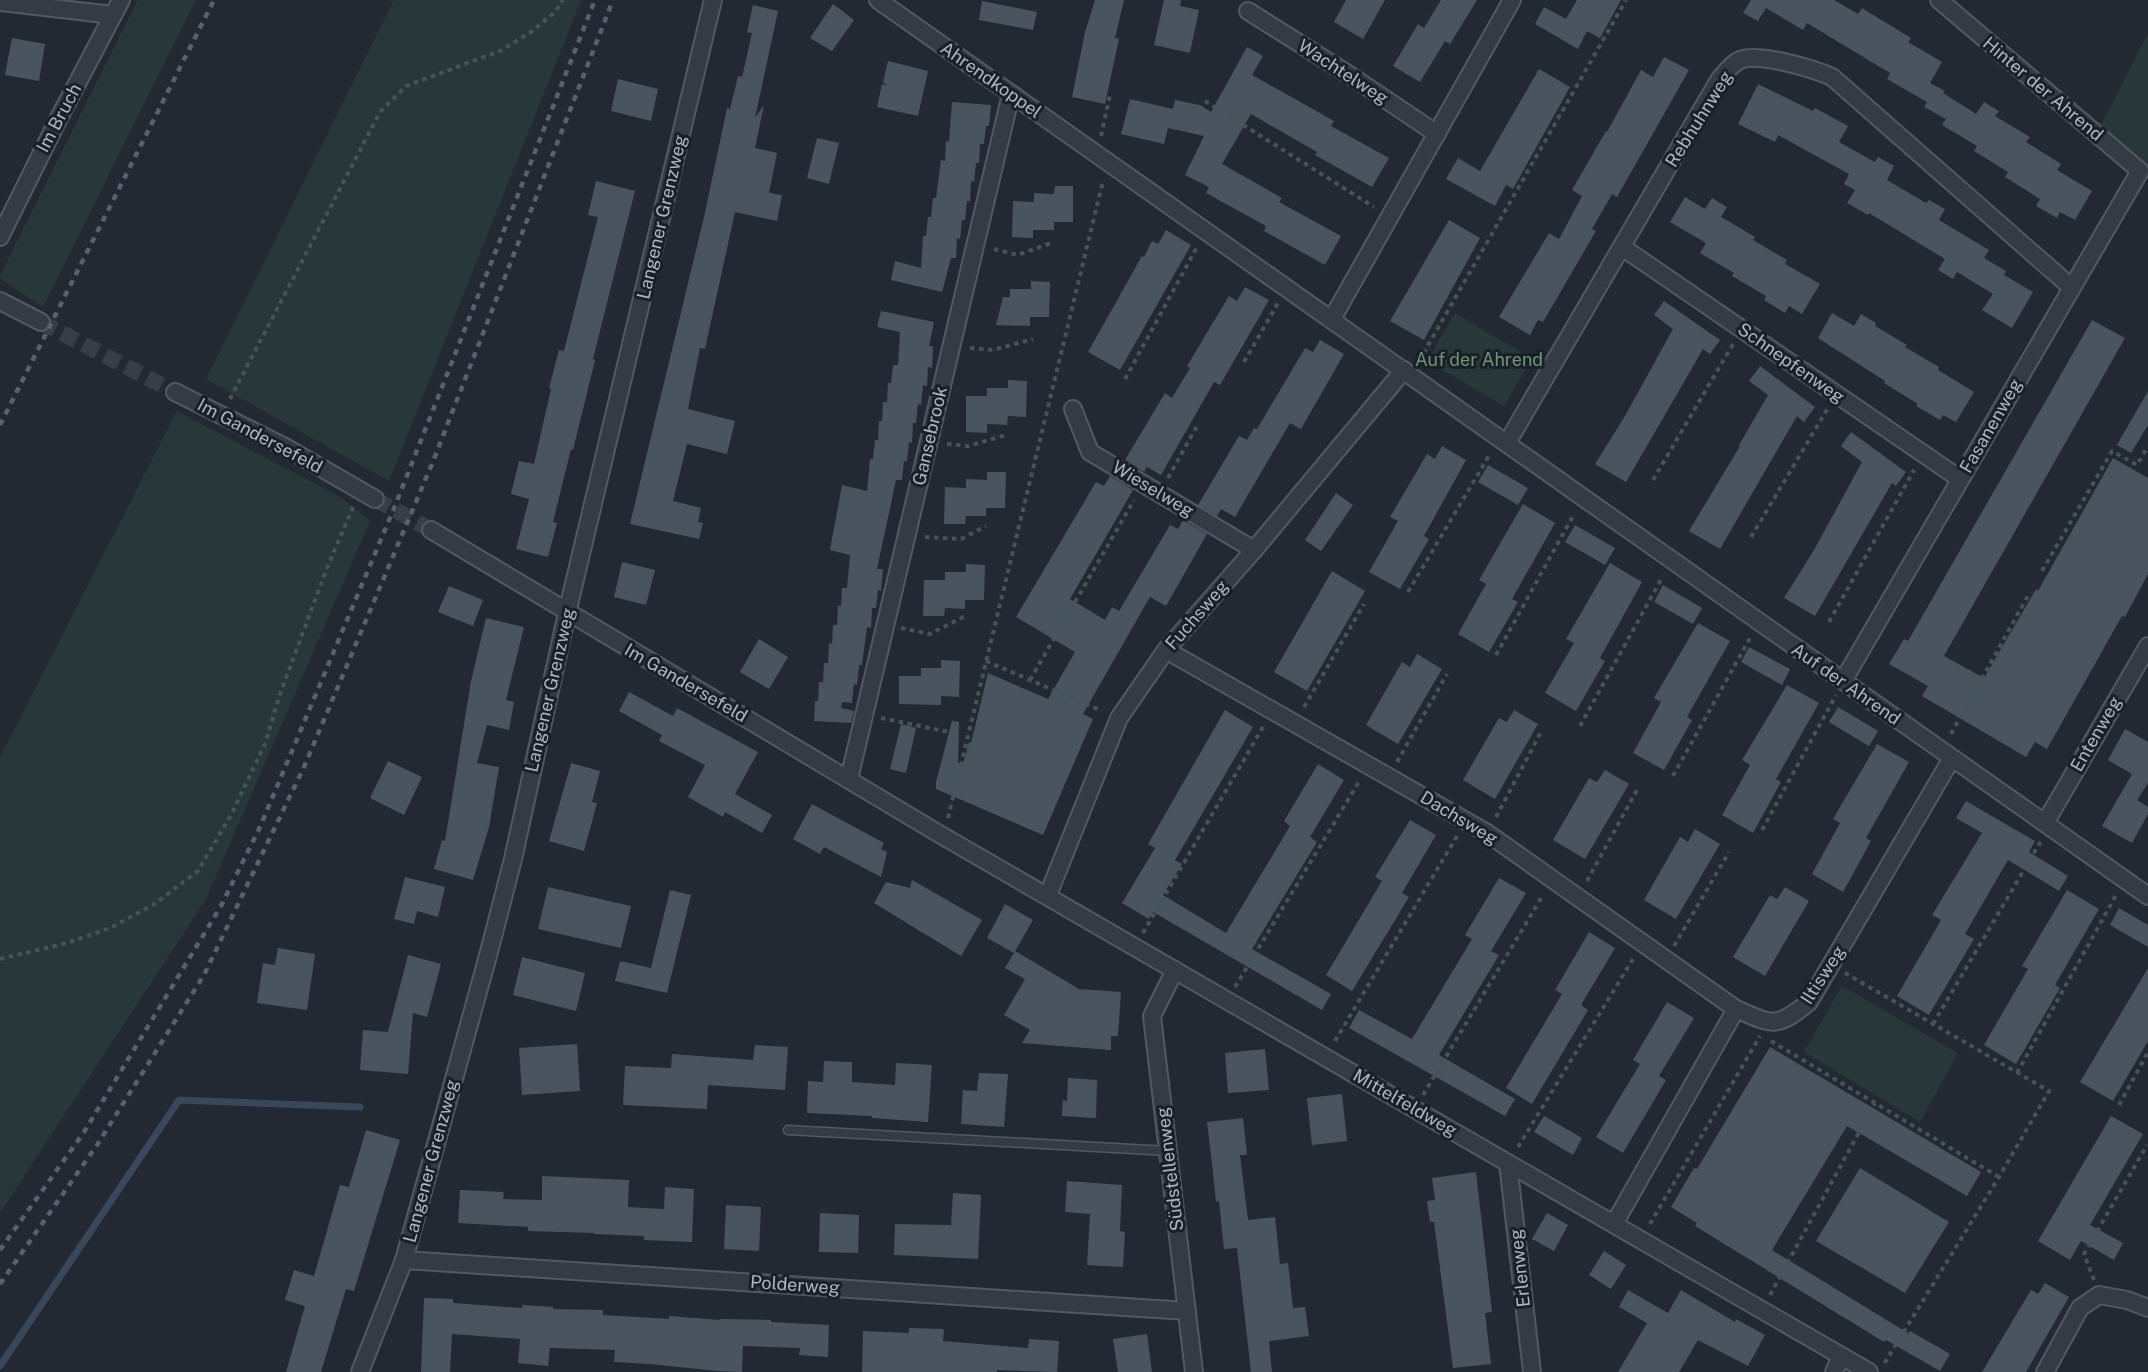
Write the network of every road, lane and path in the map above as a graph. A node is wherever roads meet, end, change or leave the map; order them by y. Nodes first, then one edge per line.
1 (121, 0) edge
2 (563, 0) edge
3 (713, 0) edge
4 (878, 0) edge
5 (1512, 0) edge
6 (1626, 0) edge
7 (1938, 0) edge
8 (0, 2) edge
9 (895, 5) edge
10 (1248, 11) dead end
11 (113, 15) junction
12 (1011, 94) junction
13 (1110, 95) dead end
14 (1205, 101) dead end
15 (1437, 134) junction
16 (1103, 158) junction
17 (2144, 175) edge
18 (1390, 217) junction
19 (1206, 231) junction
20 (0, 237) edge
21 (1054, 242) dead end
22 (976, 244) junction
23 (1622, 247) junction
24 (2071, 287) junction
25 (1287, 288) junction
26 (0, 302) edge
27 (1332, 320) junction
28 (41, 322) tunnel mouth
29 (1742, 329) junction
30 (1033, 339) dead end
31 (951, 347) junction
32 (1244, 362) dead end
33 (1408, 373) junction
34 (1125, 379) dead end
35 (175, 392) tunnel mouth
36 (1836, 394) junction
37 (1073, 409) dead end
38 (221, 415) junction
39 (1197, 426) dead end
40 (1006, 435) dead end
41 (1503, 441) junction
42 (929, 443) junction
43 (2148, 446) edge
44 (1923, 454) junction
45 (1960, 479) junction
46 (1653, 480) dead end
47 (1144, 484) junction
48 (360, 490) junction
49 (1159, 493) junction
50 (1583, 497) junction
51 (375, 498) tunnel mouth
52 (986, 525) dead end
53 (430, 530) tunnel mouth
54 (907, 536) junction
55 (1751, 537) dead end
56 (1254, 550) junction
57 (1672, 560) junction
58 (2042, 571) dead end
59 (1408, 592) dead end
60 (2030, 592) dead end
61 (1364, 604) dead end
62 (567, 613) junction
63 (965, 616) dead end
64 (1759, 622) junction
65 (1829, 622) dead end
66 (886, 625) junction
67 (2148, 646) edge
68 (1166, 650) junction
69 (1496, 655) dead end
70 (986, 661) junction
71 (1447, 674) dead end
72 (1030, 680) junction
73 (1843, 681) junction
74 (1273, 711) junction
75 (865, 714) junction
76 (1119, 718) junction
77 (1295, 723) junction
78 (1580, 726) dead end
79 (1542, 730) dead end
80 (949, 732) dead end
81 (1947, 754) junction
82 (1369, 766) junction
83 (1672, 776) dead end
84 (1389, 777) junction
85 (849, 779) junction
86 (1638, 788) dead end
87 (1466, 821) junction
88 (2047, 824) junction
89 (1762, 830) dead end
90 (1487, 833) junction
91 (942, 836) junction
92 (1729, 852) dead end
93 (1553, 879) junction
94 (2124, 880) junction
95 (1048, 896) junction
96 (2148, 896) edge
97 (1578, 897) junction
98 (1643, 943) junction
99 (1135, 947) junction
100 (0, 959) edge
101 (1666, 959) junction
102 (1832, 965) junction
103 (1175, 970) junction
104 (1227, 1000) junction
105 (1736, 1009) junction
106 (1933, 1024) junction
107 (2148, 1052) edge
108 (1326, 1057) junction
109 (2017, 1073) junction
110 (1875, 1103) junction
111 (2119, 1105) dead end
112 (1415, 1109) junction
113 (788, 1130) dead end
114 (2147, 1145) edge
115 (1168, 1151) junction
116 (1508, 1163) junction
117 (1999, 1177) junction
118 (1614, 1224) junction
119 (1641, 1240) junction
120 (404, 1260) junction
121 (2099, 1295) junction
122 (2148, 1308) edge
123 (1762, 1310) junction
124 (1186, 1311) junction
125 (1841, 1356) junction
126 (360, 1372) edge
127 (1194, 1372) edge
128 (1532, 1372) edge
129 (1833, 1372) edge
130 (1869, 1372) edge
131 (1879, 1372) edge
132 (2045, 1372) edge

1 - 11 street, Im Bruch
2 - 38 path
3 - 62 street, Langener Grenzweg
4 - 9 street, Ahrendkoppel
5 - 15 street
6 - 33 path
7 - 17 street, Hinter der Ahrend
8 - 11 street
9 - 12 street, Ahrendkoppel
10 - 15 street, Wachtelweg
11 - 20 street, Im Bruch
12 - 16 street, Ahrendkoppel
12 - 22 street, Gansebrook
13 - 16 path
14 - 18 path
15 - 18 street
16 - 19 street, Auf der Ahrend
16 - 70 path
17 - 24 street, Fasanenweg
18 - 27 street
19 - 25 street, Auf der Ahrend
19 - 34 path
21 - 22 path
22 - 31 street, Gansebrook
23 - 24 street, Rebhuhnweg
23 - 29 street, Schnepfenweg
23 - 41 street, Rebhuhnweg
24 - 45 street, Fasanenweg
25 - 27 street, Auf der Ahrend
25 - 32 path
26 - 28 street
27 - 33 street, Auf der Ahrend
29 - 36 street, Schnepfenweg
29 - 46 path
30 - 31 path
31 - 42 street, Gansebrook
33 - 41 street, Auf der Ahrend
33 - 56 street, Fuchsweg
35 - 38 street, Im Gandersefeld
36 - 44 street, Schnepfenweg
36 - 55 path
37 - 47 street, Wieselweg
38 - 48 street, Im Gandersefeld
39 - 49 path
40 - 42 path
41 - 50 street, Auf der Ahrend
41 - 59 path
42 - 54 street, Gansebrook
43 - 58 path
44 - 45 street, Schnepfenweg
44 - 65 path
45 - 73 street, Fasanenweg
47 - 49 street, Wieselweg
47 - 72 path
48 - 51 street, Im Gandersefeld
48 - 100 path
49 - 56 street, Wieselweg
50 - 57 street, Auf der Ahrend
50 - 69 path
52 - 54 path
53 - 62 street, Im Gandersefeld
54 - 66 street, Gansebrook
56 - 68 street, Fuchsweg
57 - 64 street, Auf der Ahrend
57 - 78 path
60 - 81 path
61 - 77 path
62 - 85 street, Im Gandersefeld
62 - 120 street, Langener Grenzweg
63 - 66 path
64 - 73 street, Auf der Ahrend
64 - 83 path
66 - 75 street, Gansebrook
67 - 88 street, Entenweg
68 - 74 street, Dachsweg
68 - 76 street, Fuchsweg
70 - 72 path
70 - 91 path
71 - 84 path
72 - 76 path
73 - 81 street, Auf der Ahrend
73 - 89 path
74 - 77 street, Dachsweg
74 - 99 path
75 - 80 path
75 - 85 street, Gansebrook
76 - 95 street, Fuchsweg
77 - 82 street, Dachsweg
79 - 90 path
81 - 88 street, Auf der Ahrend
81 - 102 street, Iltisweg
82 - 84 street, Dachsweg
82 - 104 path
84 - 87 street, Dachsweg
85 - 91 street, Im Gandersefeld
86 - 97 path
87 - 90 street, Dachsweg
87 - 108 path
88 - 94 street, Auf der Ahrend
88 - 106 path
90 - 93 street, Dachsweg
91 - 95 street, Mittelfeldweg
92 - 101 path
93 - 97 street, Dachsweg
93 - 112 path
94 - 96 street, Auf der Ahrend
94 - 109 path
95 - 99 street, Mittelfeldweg
97 - 98 street, Dachsweg
98 - 101 street, Dachsweg
98 - 116 path
99 - 103 street, Mittelfeldweg
101 - 105 street, Dachsweg
102 - 105 street, Iltisweg
102 - 106 path
103 - 104 street, Mittelfeldweg
103 - 115 street, Südstellenweg
104 - 108 street, Mittelfeldweg
105 - 118 street
106 - 109 path
107 - 111 path
108 - 112 street, Mittelfeldweg
109 - 117 path
110 - 117 path
110 - 119 path
110 - 123 path
112 - 116 street, Mittelfeldweg
113 - 115 lane
114 - 121 path
115 - 124 street, Südstellenweg
116 - 118 street, Mittelfeldweg
116 - 128 street, Erlenweg
117 - 131 path
118 - 119 street, Mittelfeldweg
119 - 123 street, Mittelfeldweg
120 - 124 street, Polderweg
120 - 126 street, Langener Grenzweg
121 - 122 street
121 - 132 street
123 - 125 street, Mittelfeldweg
124 - 127 street, Südstellenweg
125 - 129 street
125 - 130 street, Mittelfeldweg

